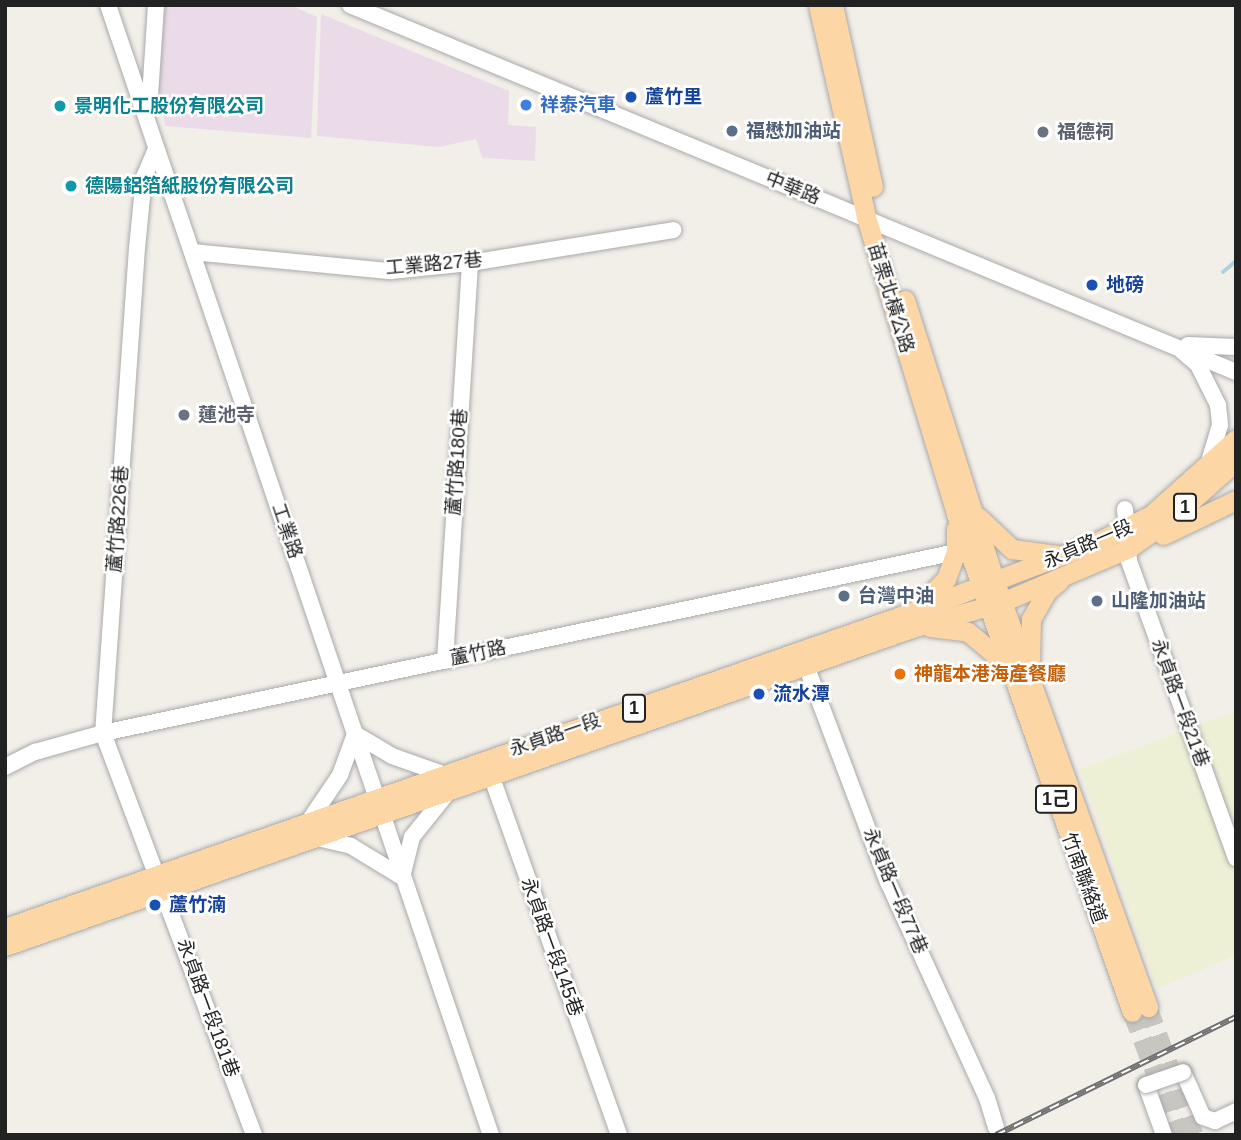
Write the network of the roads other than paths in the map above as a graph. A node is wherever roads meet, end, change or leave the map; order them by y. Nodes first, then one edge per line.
1 (108, 5) edge
2 (156, 5) edge
3 (350, 5) edge
4 (818, 5) edge
5 (833, 5) edge
6 (141, 104) junction
7 (156, 149) junction
8 (874, 222) junction
9 (673, 230) dead end
10 (192, 252) junction
11 (470, 263) junction
12 (1175, 345) junction
13 (1236, 347) edge
14 (1236, 372) edge
15 (1236, 439) edge
16 (1236, 461) edge
17 (1208, 465) junction
18 (1236, 500) edge
19 (1125, 509) dead end
20 (964, 512) junction
21 (1127, 539) junction
22 (956, 552) junction
23 (1067, 564) junction
24 (988, 584) junction
25 (995, 604) junction
26 (912, 620) junction
27 (803, 658) junction
28 (445, 661) junction
29 (1009, 666) junction
30 (339, 685) junction
31 (1036, 695) junction
32 (103, 733) junction
33 (355, 734) junction
34 (7, 762) edge
35 (488, 766) junction
36 (447, 782) junction
37 (378, 806) junction
38 (311, 829) junction
39 (1236, 858) edge
40 (402, 877) junction
41 (162, 881) junction
42 (5, 928) edge
43 (5, 946) edge
44 (1236, 1111) edge
45 (996, 1128) dead end
46 (254, 1135) edge
47 (491, 1135) edge
48 (618, 1135) edge
49 (1164, 1135) edge

1 - 6 street, 工業路
2 - 6 street
3 - 8 street, 中華路
4 - 8 main road, 苗栗北橫公路
5 - 8 main road, 苗栗北橫公路
6 - 7 street, 工業路
7 - 10 street, 工業路
7 - 32 street, 蘆竹路226巷
8 - 12 street, 中華路
8 - 20 main road, 苗栗北橫公路
9 - 11 street, 工業路27巷
10 - 11 street, 工業路27巷
10 - 30 street, 工業路
11 - 28 street, 蘆竹路180巷
12 - 13 street
12 - 14 street, 中華路
12 - 17 street
15 - 17 main road, 永貞路一段 / 1
16 - 21 main road, 永貞路一段 / 1
17 - 21 main road, 永貞路一段 / 1
18 - 21 main road
19 - 21 street, 永貞路一段21巷
20 - 22 main road
20 - 23 main road
20 - 24 main road, 苗栗北橫公路
21 - 23 main road, 永貞路一段 / 1
21 - 39 street, 永貞路一段21巷
22 - 26 main road
22 - 28 street, 蘆竹路
23 - 24 main road, 永貞路一段 / 1
23 - 25 main road, 永貞路一段 / 1
23 - 31 main road
24 - 25 main road, 竹南聯絡道 / 1己
24 - 26 main road, 永貞路一段 / 1
25 - 26 main road, 永貞路一段 / 1
25 - 29 main road, 竹南聯絡道 / 1己
25 - 31 main road, 竹南聯絡道 / 1己
26 - 27 main road, 永貞路一段 / 1
26 - 29 main road
27 - 35 main road, 永貞路一段 / 1
27 - 45 street, 永貞路一段77巷
28 - 30 street, 蘆竹路
29 - 31 main road, 竹南聯絡道 / 1己
30 - 32 street, 蘆竹路
30 - 33 street, 工業路
32 - 34 street, 蘆竹路
32 - 41 street, 蘆竹路226巷
33 - 36 street
33 - 37 street, 工業路
33 - 38 street
35 - 36 main road, 永貞路一段 / 1
35 - 48 street, 永貞路一段145巷
36 - 37 main road, 永貞路一段 / 1
36 - 40 street
37 - 38 main road, 永貞路一段 / 1
37 - 40 street, 工業路
38 - 40 street
38 - 41 main road, 永貞路一段 / 1
40 - 47 street, 工業路
41 - 42 main road, 永貞路一段 / 1
41 - 43 main road, 永貞路一段 / 1
41 - 46 street, 永貞路一段181巷
44 - 49 street, bridge

